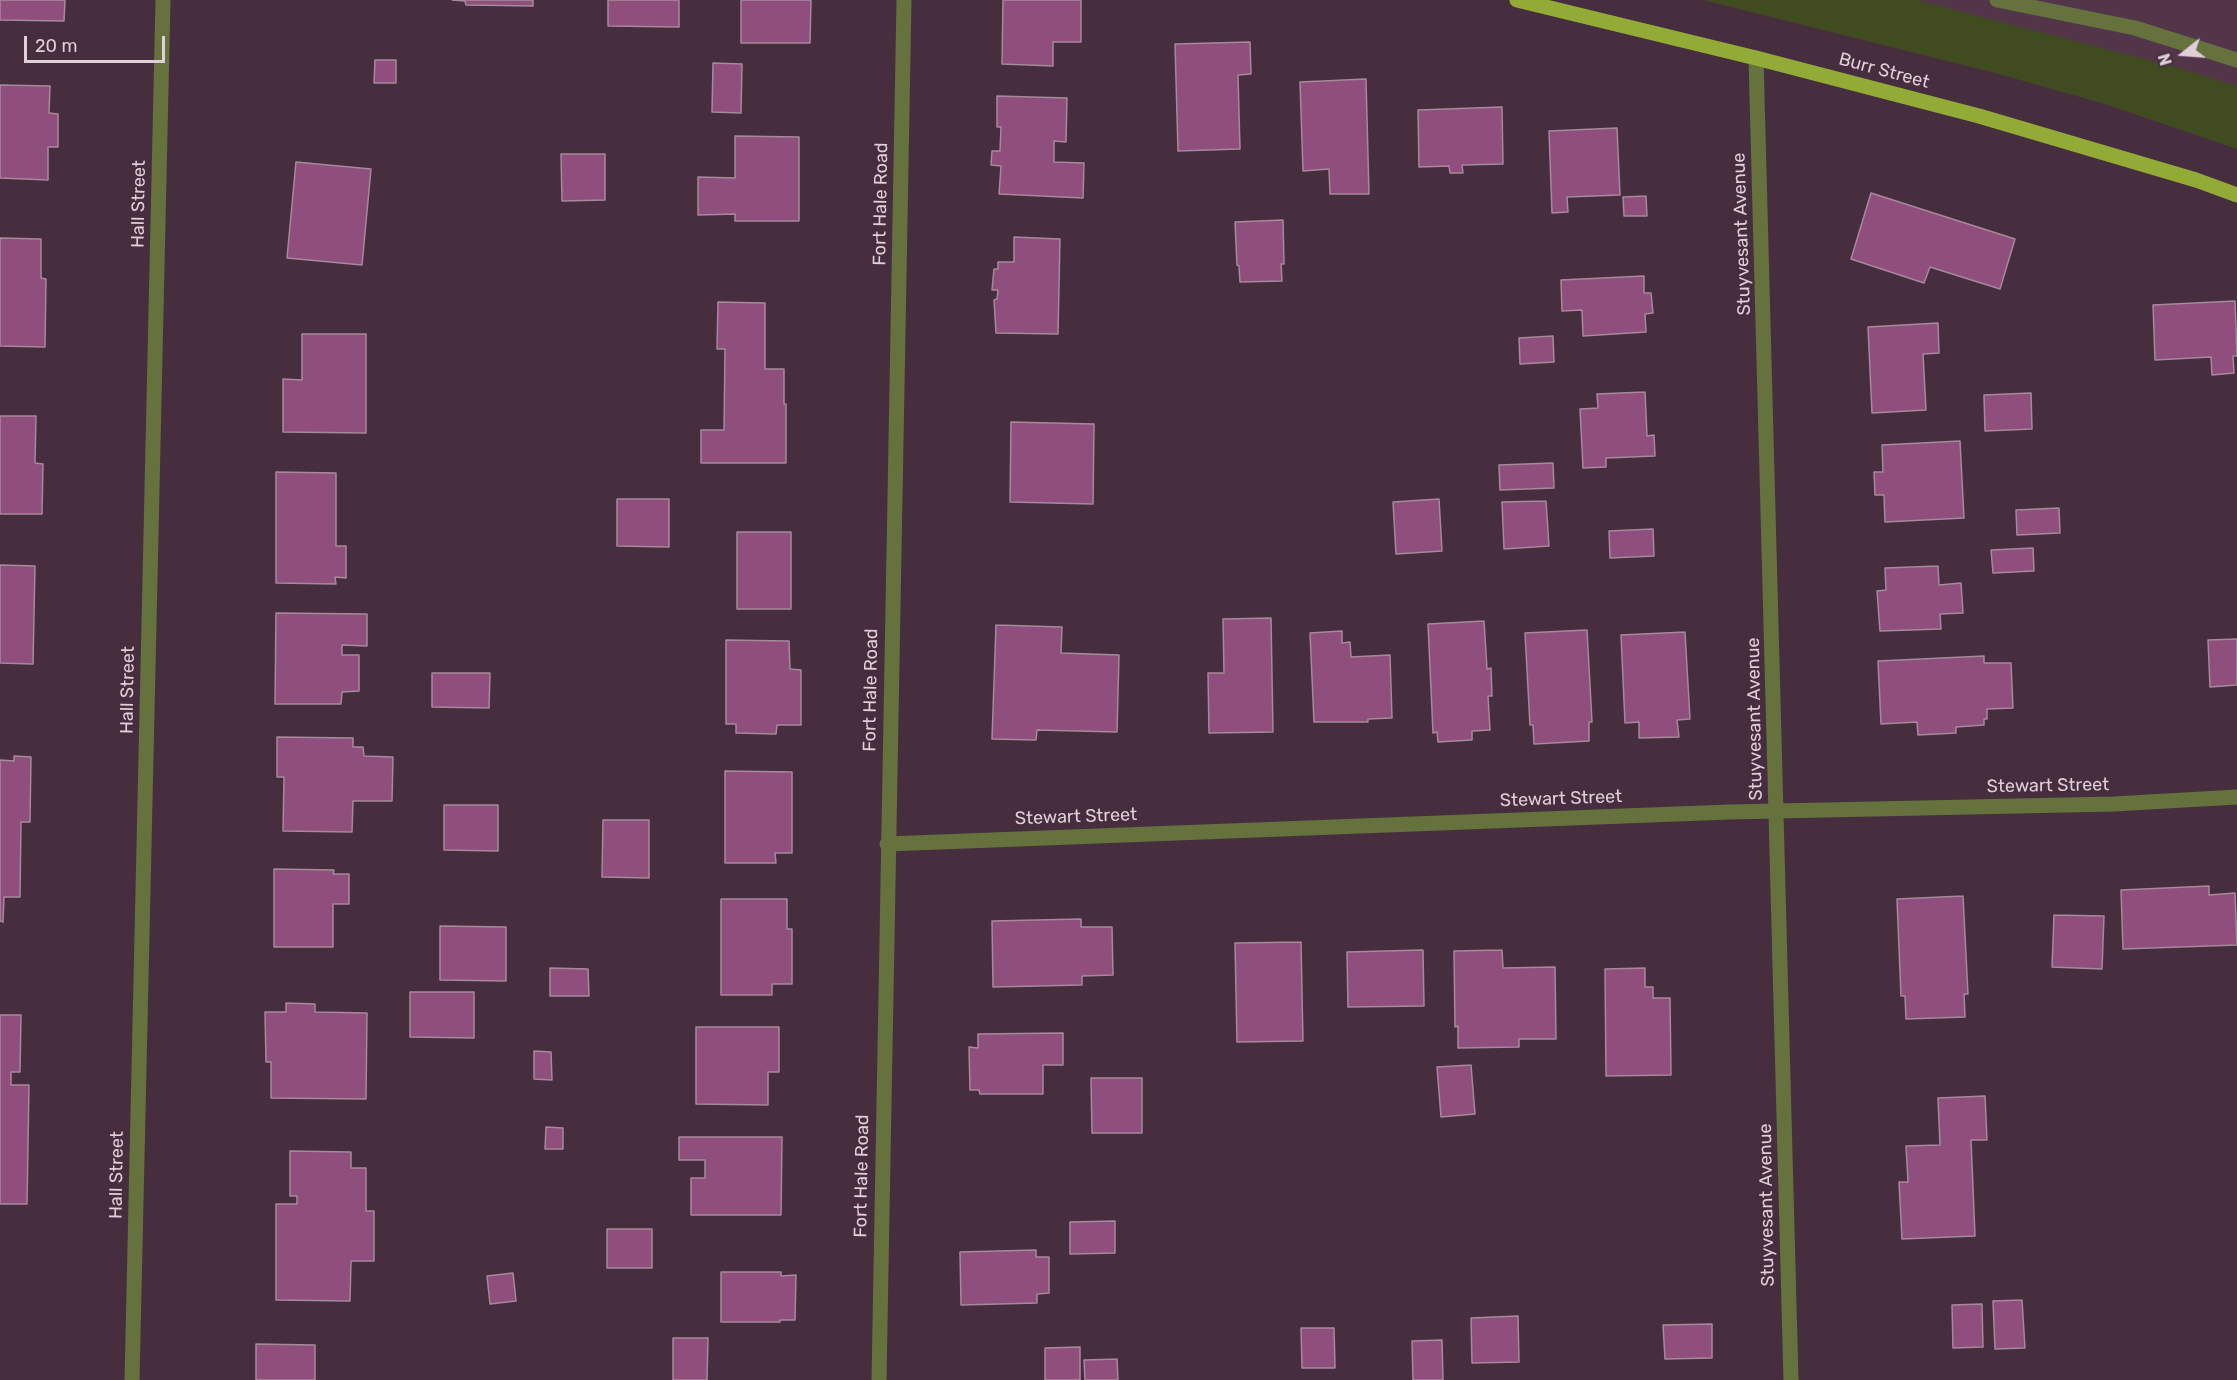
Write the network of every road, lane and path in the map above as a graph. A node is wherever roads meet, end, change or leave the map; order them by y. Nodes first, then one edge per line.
1 (163, 0) edge
2 (904, 0) edge
3 (1517, 0) edge
4 (1997, 0) edge
5 (1756, 58) junction
6 (2237, 60) edge
7 (2237, 195) edge
8 (2237, 797) edge
9 (1777, 810) junction
10 (887, 844) junction
11 (132, 1380) edge
12 (879, 1380) edge
13 (1791, 1380) edge

1 - 11 street, Hall Street
2 - 10 street, Fort Hale Road
3 - 5 main road, Burr Street
4 - 6 street
5 - 7 main road, Burr Street
5 - 9 street, Stuyvesant Avenue
8 - 9 street, Stewart Street
9 - 10 street, Stewart Street
9 - 13 street, Stuyvesant Avenue
10 - 12 street, Fort Hale Road

